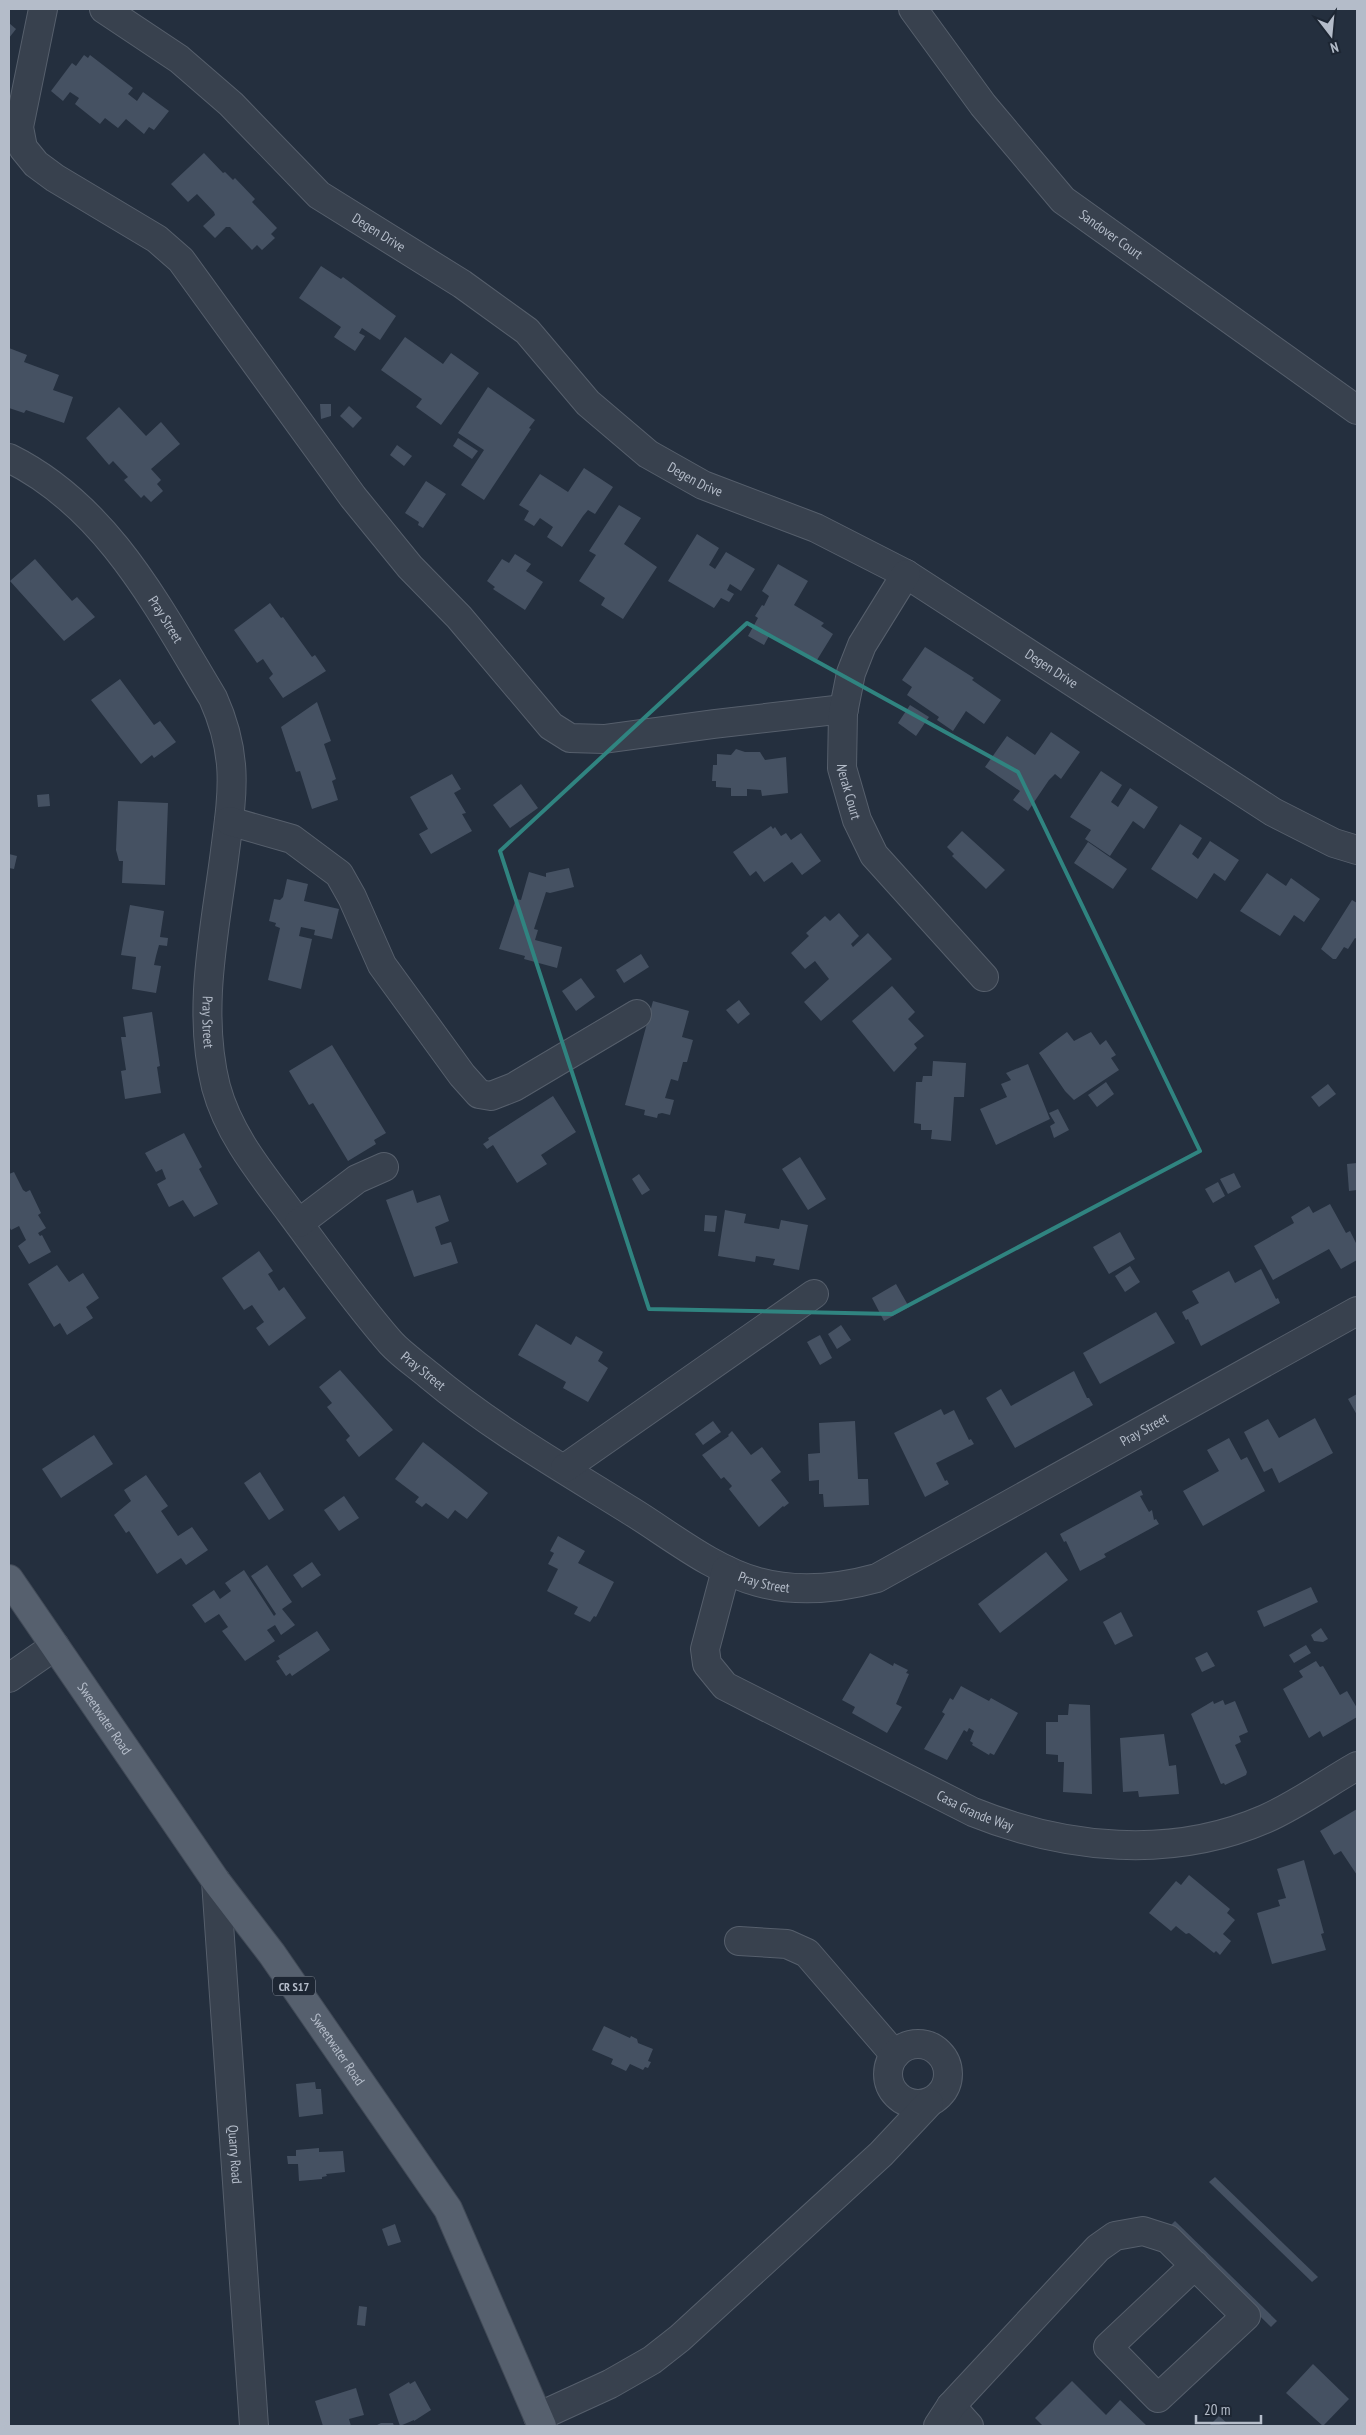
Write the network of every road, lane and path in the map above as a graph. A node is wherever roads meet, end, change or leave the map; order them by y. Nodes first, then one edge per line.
1 (43, 9) edge
2 (104, 9) edge
3 (913, 9) edge
4 (1357, 410) edge
5 (9, 458) edge
6 (906, 574) junction
7 (844, 709) junction
8 (229, 821) junction
9 (1357, 850) edge
10 (984, 977) dead end
11 (638, 1014) dead end
12 (384, 1167) dead end
13 (299, 1223) junction
14 (814, 1294) dead end
15 (1357, 1311) edge
16 (565, 1468) junction
17 (726, 1570) junction
18 (9, 1579) edge
19 (55, 1646) junction
20 (9, 1678) edge
21 (1357, 1766) edge
22 (216, 1881) junction
23 (739, 1940) dead end
24 (895, 2055) junction
25 (929, 2102) junction
26 (1195, 2265) junction
27 (945, 2416) edge
28 (540, 2421) edge
29 (254, 2426) edge
30 (969, 2426) edge

1 - 7 street
2 - 6 street, Degen Drive
3 - 4 street, Sandover Court
5 - 8 street, Pray Street
6 - 7 street, Nerak Court
6 - 9 street, Degen Drive
7 - 10 street, Nerak Court
8 - 11 street
8 - 13 street, Pray Street
12 - 13 street
13 - 16 street, Pray Street
14 - 16 street
15 - 17 street, Pray Street
16 - 17 street, Pray Street
17 - 21 street, Casa Grande Way
18 - 19 main road, Sweetwater Road / CR S17
19 - 20 street
19 - 22 main road, Sweetwater Road / CR S17
22 - 28 main road, Sweetwater Road / CR S17
22 - 29 street, Quarry Road
23 - 24 street
24 - 25 street
24 - 25 street
25 - 28 street
26 - 26 street
26 - 27 street
27 - 30 street

